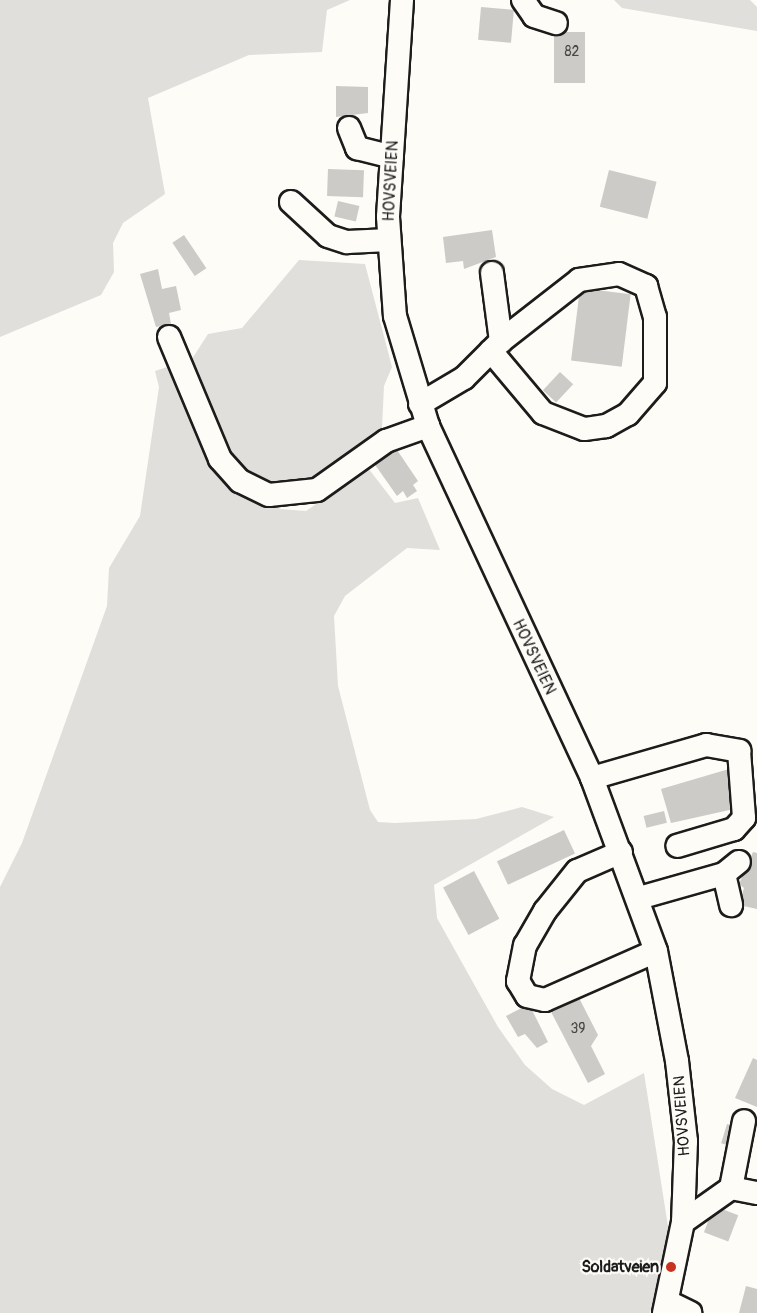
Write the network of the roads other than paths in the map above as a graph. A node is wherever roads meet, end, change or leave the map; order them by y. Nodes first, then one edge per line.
1 (402, 0) edge
2 (523, 0) edge
3 (556, 23) dead end
4 (349, 128) dead end
5 (392, 157) junction
6 (291, 202) dead end
7 (389, 240) junction
8 (492, 273) dead end
9 (169, 337) dead end
10 (496, 346) junction
11 (420, 404) junction
12 (428, 426) junction
13 (739, 751) junction
14 (757, 766) edge
15 (592, 778) junction
16 (677, 846) dead end
17 (621, 852) junction
18 (639, 898) junction
19 (731, 905) dead end
20 (656, 951) junction
21 (744, 1120) dead end
22 (731, 1188) junction
23 (757, 1193) edge
24 (683, 1222) junction
25 (666, 1307) edge
26 (691, 1313) edge

1 - 5 street, HOVSVEIEN
2 - 3 street
4 - 5 street
5 - 7 street, HOVSVEIEN
6 - 7 street
7 - 11 street, HOVSVEIEN
8 - 10 street
9 - 12 street
10 - 10 street
10 - 11 street
11 - 12 street, HOVSVEIEN
12 - 15 street, HOVSVEIEN
13 - 14 street
13 - 15 street
13 - 16 street
15 - 17 street, HOVSVEIEN
17 - 18 street, HOVSVEIEN
17 - 20 street
18 - 19 street
18 - 20 street, HOVSVEIEN
20 - 24 street, HOVSVEIEN
21 - 22 street
22 - 23 street
22 - 24 street
24 - 25 street, HOVSVEIEN
25 - 26 street

